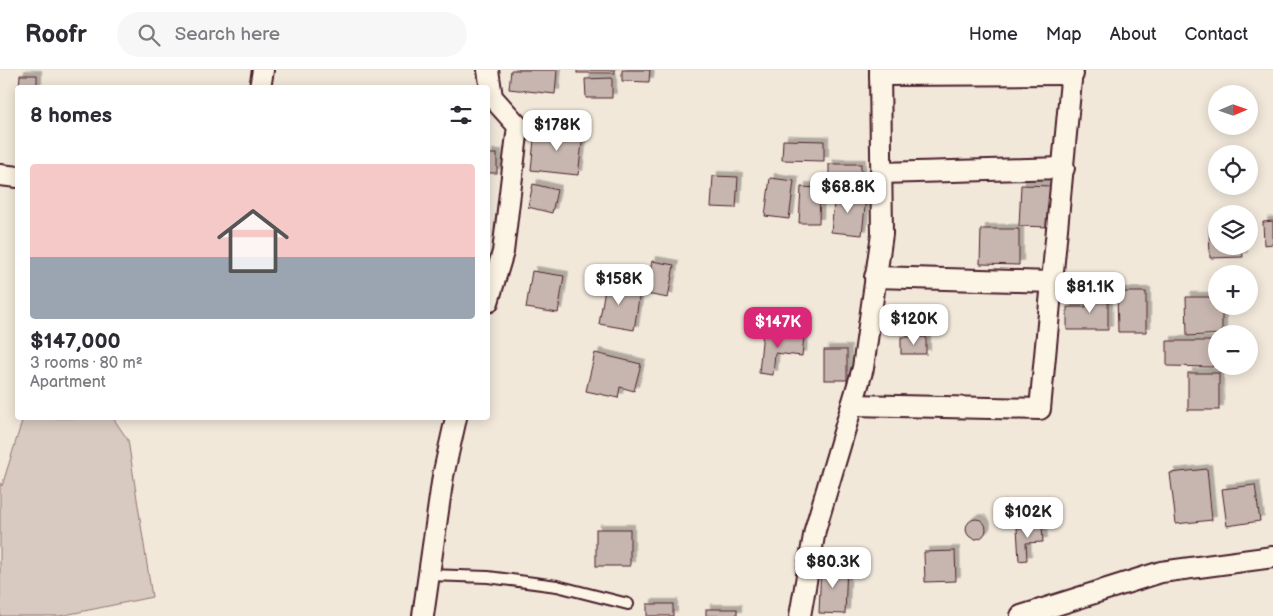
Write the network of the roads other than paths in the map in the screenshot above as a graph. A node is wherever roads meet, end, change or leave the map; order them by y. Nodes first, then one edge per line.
1 (263, 70) edge
2 (488, 70) edge
3 (1072, 72) edge
4 (880, 73) edge
5 (260, 85) edge
6 (1064, 168) junction
7 (881, 173) junction
8 (0, 175) edge
9 (15, 177) edge
10 (876, 277) junction
11 (1052, 282) junction
12 (490, 291) edge
13 (852, 405) junction
14 (456, 420) edge
15 (1273, 557) edge
16 (429, 575) junction
17 (628, 604) dead end
18 (423, 616) edge
19 (800, 616) edge
20 (1021, 616) edge

1 - 5 street
2 - 12 street
3 - 4 street
3 - 6 street
4 - 7 street
6 - 7 street
6 - 11 street
7 - 10 street
8 - 9 street
10 - 11 street
10 - 13 street
11 - 13 street
13 - 19 street
14 - 16 street
15 - 20 street
16 - 17 lane
16 - 18 street

